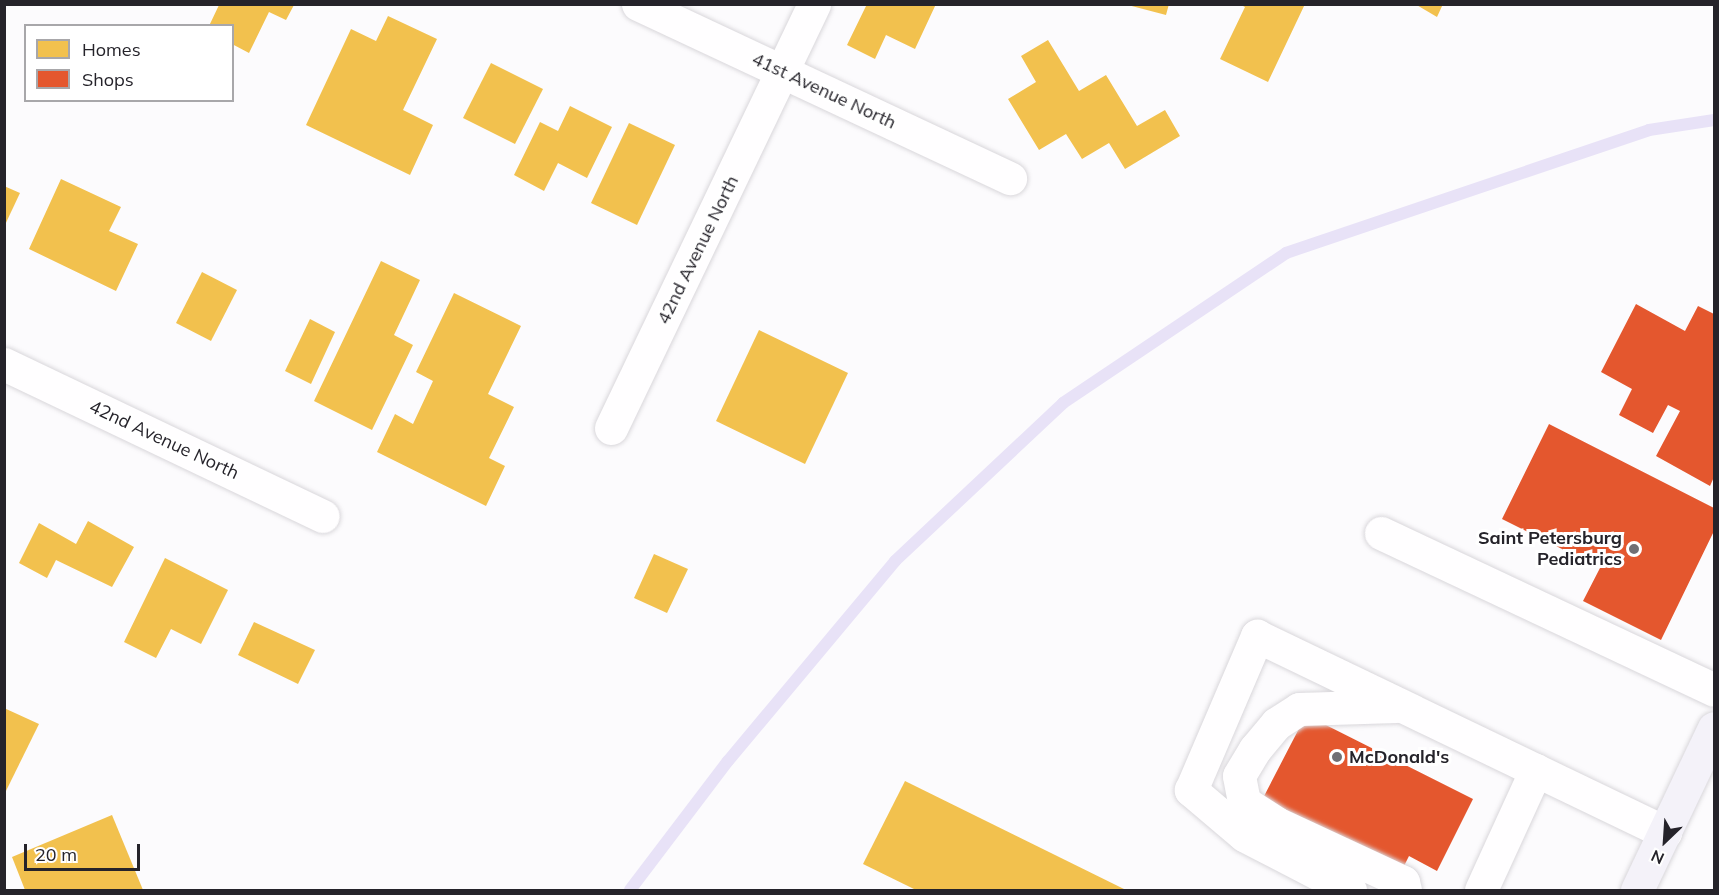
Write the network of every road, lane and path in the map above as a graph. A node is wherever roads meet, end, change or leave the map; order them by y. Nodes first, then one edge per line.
1 (638, 4) edge
2 (814, 4) edge
3 (784, 72) junction
4 (1010, 178) dead end
5 (4, 364) edge
6 (611, 428) dead end
7 (323, 516) dead end
8 (1381, 533) dead end
9 (1714, 690) edge
10 (1401, 706) junction
11 (1714, 728) edge
12 (1536, 770) junction
13 (1665, 832) junction
14 (1350, 891) edge
15 (1405, 891) edge
16 (1481, 891) edge
17 (1637, 891) edge

1 - 3 street, 41st Avenue North
2 - 3 street, 42nd Avenue North
3 - 4 street, 41st Avenue North
3 - 6 street, 42nd Avenue North
5 - 7 street, 42nd Avenue North
8 - 9 street
10 - 12 street
10 - 14 street
10 - 15 street
11 - 13 main road
12 - 13 street
12 - 16 street
13 - 17 main road

